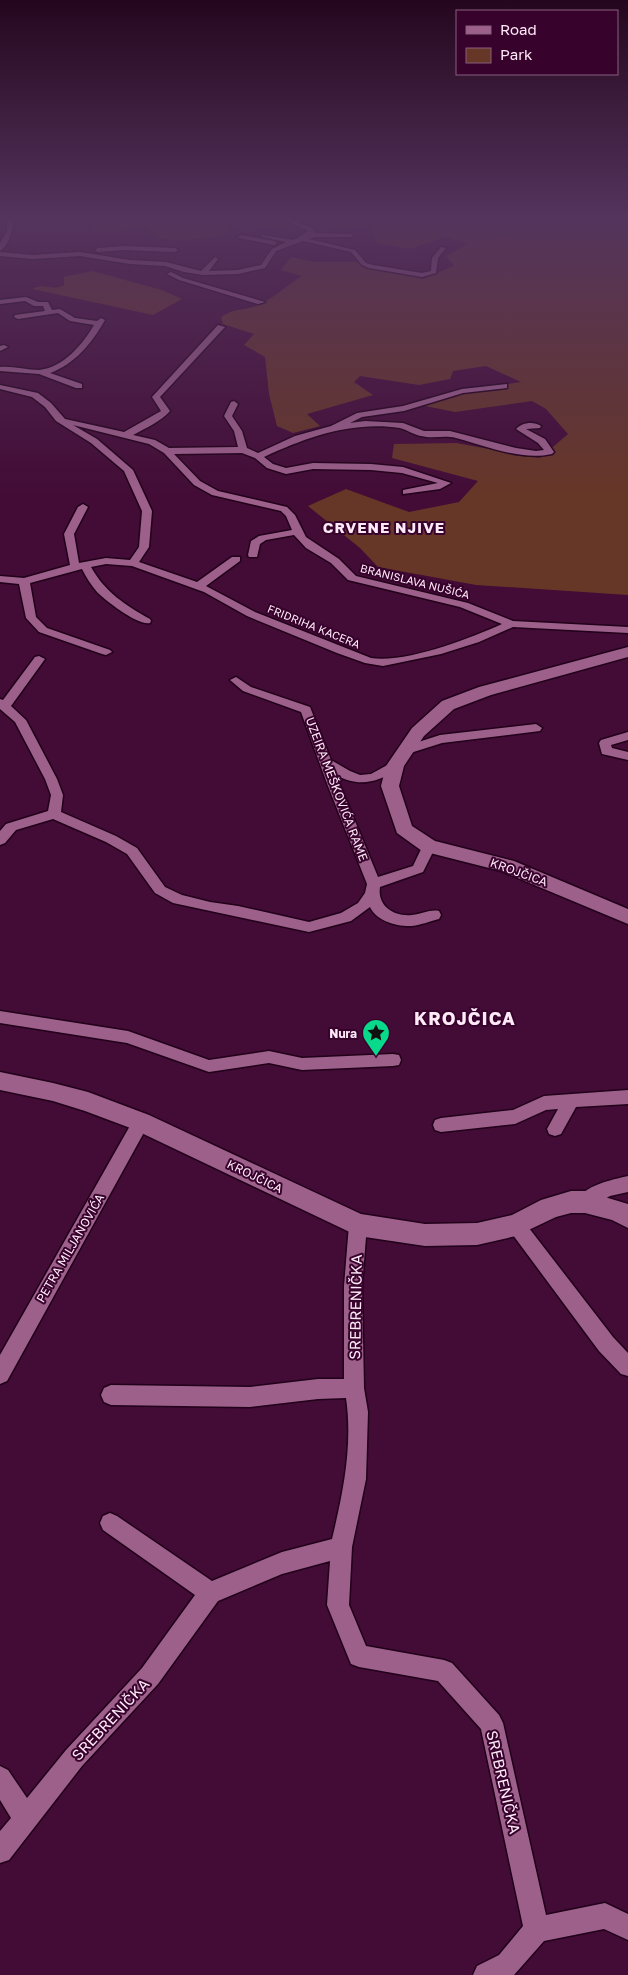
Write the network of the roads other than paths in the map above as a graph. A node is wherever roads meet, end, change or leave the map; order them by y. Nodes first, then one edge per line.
1 (48, 309) edge
2 (50, 313) junction
3 (18, 317) dead end
4 (221, 327) dead end
5 (0, 369) edge
6 (40, 372) junction
7 (79, 386) dead end
8 (504, 386) dead end
9 (0, 387) edge
10 (234, 404) dead end
11 (59, 419) junction
12 (537, 426) dead end
13 (334, 428) junction
14 (127, 434) junction
15 (243, 450) junction
16 (167, 451) junction
17 (258, 456) junction
18 (406, 492) dead end
19 (83, 508) dead end
20 (296, 532) junction
21 (253, 554) dead end
22 (236, 559) dead end
23 (133, 563) junction
24 (80, 566) junction
25 (0, 579) edge
26 (24, 581) junction
27 (199, 586) junction
28 (146, 621) dead end
29 (511, 624) junction
30 (628, 630) edge
31 (106, 652) dead end
32 (628, 652) edge
33 (39, 659) dead end
34 (236, 680) dead end
35 (2, 704) edge
36 (536, 728) dead end
37 (628, 736) edge
38 (628, 756) edge
39 (400, 758) junction
40 (326, 763) junction
41 (54, 814) junction
42 (0, 840) edge
43 (429, 846) junction
44 (373, 889) junction
45 (434, 915) dead end
46 (628, 917) edge
47 (0, 1017) edge
48 (393, 1060) dead end
49 (0, 1081) edge
50 (628, 1097) edge
51 (571, 1101) junction
52 (142, 1122) junction
53 (441, 1125) dead end
54 (555, 1128) dead end
55 (628, 1184) edge
56 (584, 1202) junction
57 (628, 1217) edge
58 (358, 1225) junction
59 (516, 1225) junction
60 (628, 1367) edge
61 (0, 1374) edge
62 (354, 1388) junction
63 (111, 1395) dead end
64 (110, 1523) dead end
65 (341, 1547) junction
66 (210, 1593) junction
67 (0, 1778) edge
68 (24, 1818) junction
69 (0, 1851) edge
70 (628, 1927) edge
71 (536, 1930) junction
72 (486, 1975) edge

1 - 2 street
2 - 3 street
2 - 6 street
4 - 14 street
5 - 6 street
6 - 7 street
8 - 13 street
9 - 11 street
10 - 15 street
11 - 14 street, BRANISLAVA NUŠIĆA
11 - 23 street
12 - 13 street
13 - 17 street
14 - 16 street, BRANISLAVA NUŠIĆA
15 - 16 street, BRANISLAVA NUŠIĆA
15 - 17 street, BRANISLAVA NUŠIĆA
16 - 20 street, BRANISLAVA NUŠIĆA
17 - 18 street, BRANISLAVA NUŠIĆA
19 - 24 street
20 - 21 street
20 - 29 street, BRANISLAVA NUŠIĆA
22 - 27 street
23 - 24 street, FRIDRIHA KACERA
23 - 27 street, FRIDRIHA KACERA
24 - 26 street, FRIDRIHA KACERA
24 - 28 street
25 - 26 street
26 - 31 street
27 - 29 street, FRIDRIHA KACERA
29 - 30 street
32 - 39 main road, KROJČICA
33 - 35 street
34 - 40 street, UZEIRA MEŠKOVIĆA RAME
35 - 41 street
36 - 39 street
37 - 38 street
39 - 40 street
39 - 43 main road, KROJČICA
40 - 44 street, UZEIRA MEŠKOVIĆA RAME
41 - 42 street
41 - 44 street
43 - 44 street
43 - 46 main road, KROJČICA
44 - 45 street, UZEIRA MEŠKOVIĆA RAME
47 - 48 street
49 - 52 main road, KROJČICA
50 - 51 street
51 - 53 street
51 - 54 street
52 - 58 main road, KROJČICA
52 - 61 street, PETRA MILJANOVIĆA
55 - 56 street
56 - 57 main road, KROJČICA
56 - 59 main road, KROJČICA
58 - 59 main road, KROJČICA
58 - 62 street, SREBRENIČKA
59 - 60 street
62 - 63 street
62 - 65 street, SREBRENIČKA
64 - 66 street
65 - 66 street
65 - 71 street, SREBRENIČKA
66 - 68 street, SREBRENIČKA
67 - 68 street
68 - 69 street, SREBRENIČKA
70 - 71 street
71 - 72 street

